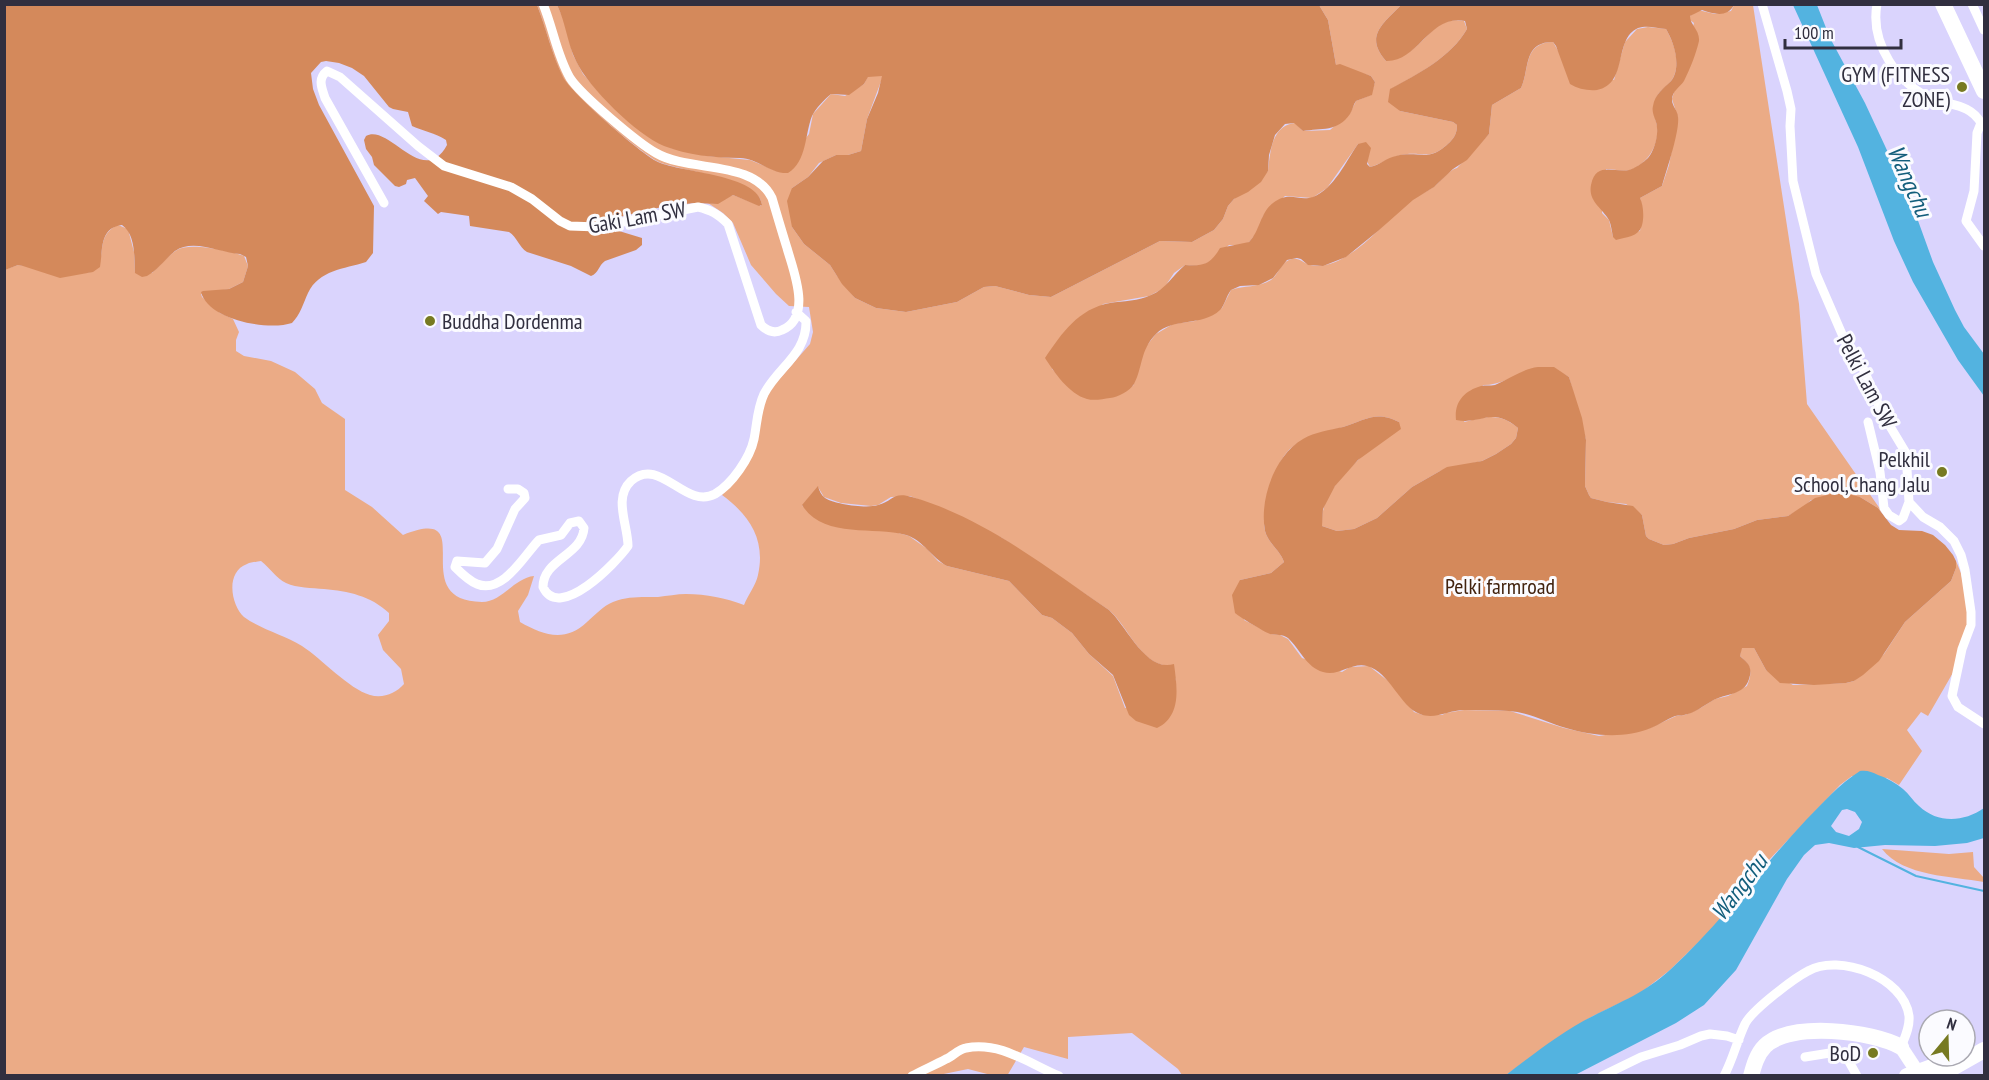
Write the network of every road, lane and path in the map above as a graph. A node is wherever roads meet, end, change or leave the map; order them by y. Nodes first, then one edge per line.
1 (543, 4) edge
2 (1762, 4) edge
3 (1877, 4) edge
4 (1943, 4) edge
5 (1952, 4) edge
6 (1972, 4) edge
7 (1984, 30) edge
8 (1984, 71) edge
9 (1984, 91) edge
10 (1983, 122) edge
11 (384, 203) dead end
12 (1984, 246) edge
13 (796, 312) junction
14 (1868, 422) dead end
15 (508, 489) dead end
16 (1909, 502) junction
17 (1984, 724) edge
18 (1739, 1040) junction
19 (1901, 1047) junction
20 (1984, 1050) edge
21 (1805, 1057) dead end
22 (1923, 1073) edge
23 (912, 1076) edge
24 (1059, 1076) edge
25 (1602, 1076) edge
26 (1724, 1076) edge
27 (1751, 1076) edge
28 (1857, 1076) edge

1 - 13 street, Gaki Lam SW
2 - 16 street, Pelki Lam SW
3 - 10 street
4 - 9 highway
5 - 8 highway
6 - 7 street
10 - 12 street
11 - 13 street, Gaki Lam SW
13 - 15 street
14 - 16 street
16 - 17 street
18 - 19 street
18 - 25 street
18 - 26 street
19 - 22 main road
19 - 27 highway
20 - 22 highway
21 - 28 street
23 - 24 street

